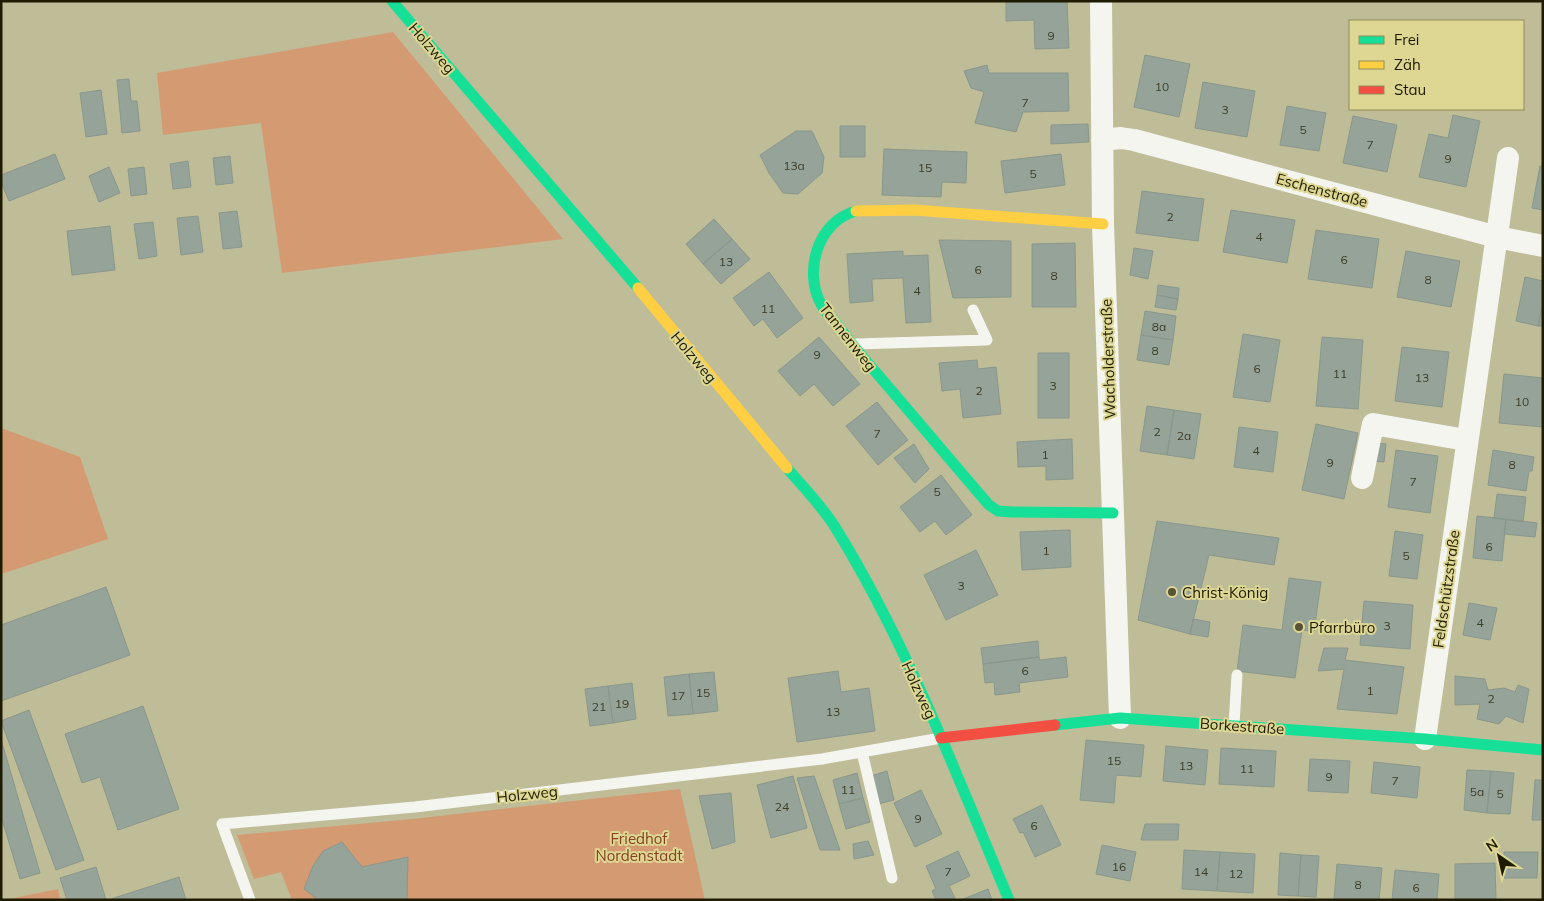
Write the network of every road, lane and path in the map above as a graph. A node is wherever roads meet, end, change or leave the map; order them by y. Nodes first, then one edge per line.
1 (1101, 1) edge
2 (395, 5) edge
3 (1102, 140) junction
4 (1508, 158) dead end
5 (1103, 224) junction
6 (1497, 237) junction
7 (1543, 246) edge
8 (973, 310) dead end
9 (852, 344) junction
10 (1466, 440) junction
11 (1362, 478) dead end
12 (1113, 513) junction
13 (1237, 675) dead end
14 (1120, 718) junction
15 (1234, 726) junction
16 (941, 738) junction
17 (1425, 739) junction
18 (1543, 750) edge
19 (862, 752) junction
20 (892, 878) dead end
21 (250, 900) edge
22 (1009, 900) edge

1 - 3 street, Wacholderstraße
2 - 16 street, Holzweg
3 - 5 street, Wacholderstraße
3 - 6 street, Eschenstraße
4 - 6 street, Feldschützstraße
5 - 9 street, Tannenweg
5 - 12 street, Wacholderstraße
6 - 7 street, Eschenstraße
6 - 10 street, Feldschützstraße
8 - 9 lane
9 - 12 street, Tannenweg
10 - 11 street
10 - 17 street, Feldschützstraße
12 - 14 street, Wacholderstraße
13 - 15 lane
14 - 15 street, Borkestraße
14 - 16 street, Borkestraße
15 - 17 street, Borkestraße
16 - 19 lane, Holzweg
16 - 22 street, Holzweg
17 - 18 street, Borkestraße
19 - 20 lane
19 - 21 lane, Holzweg

